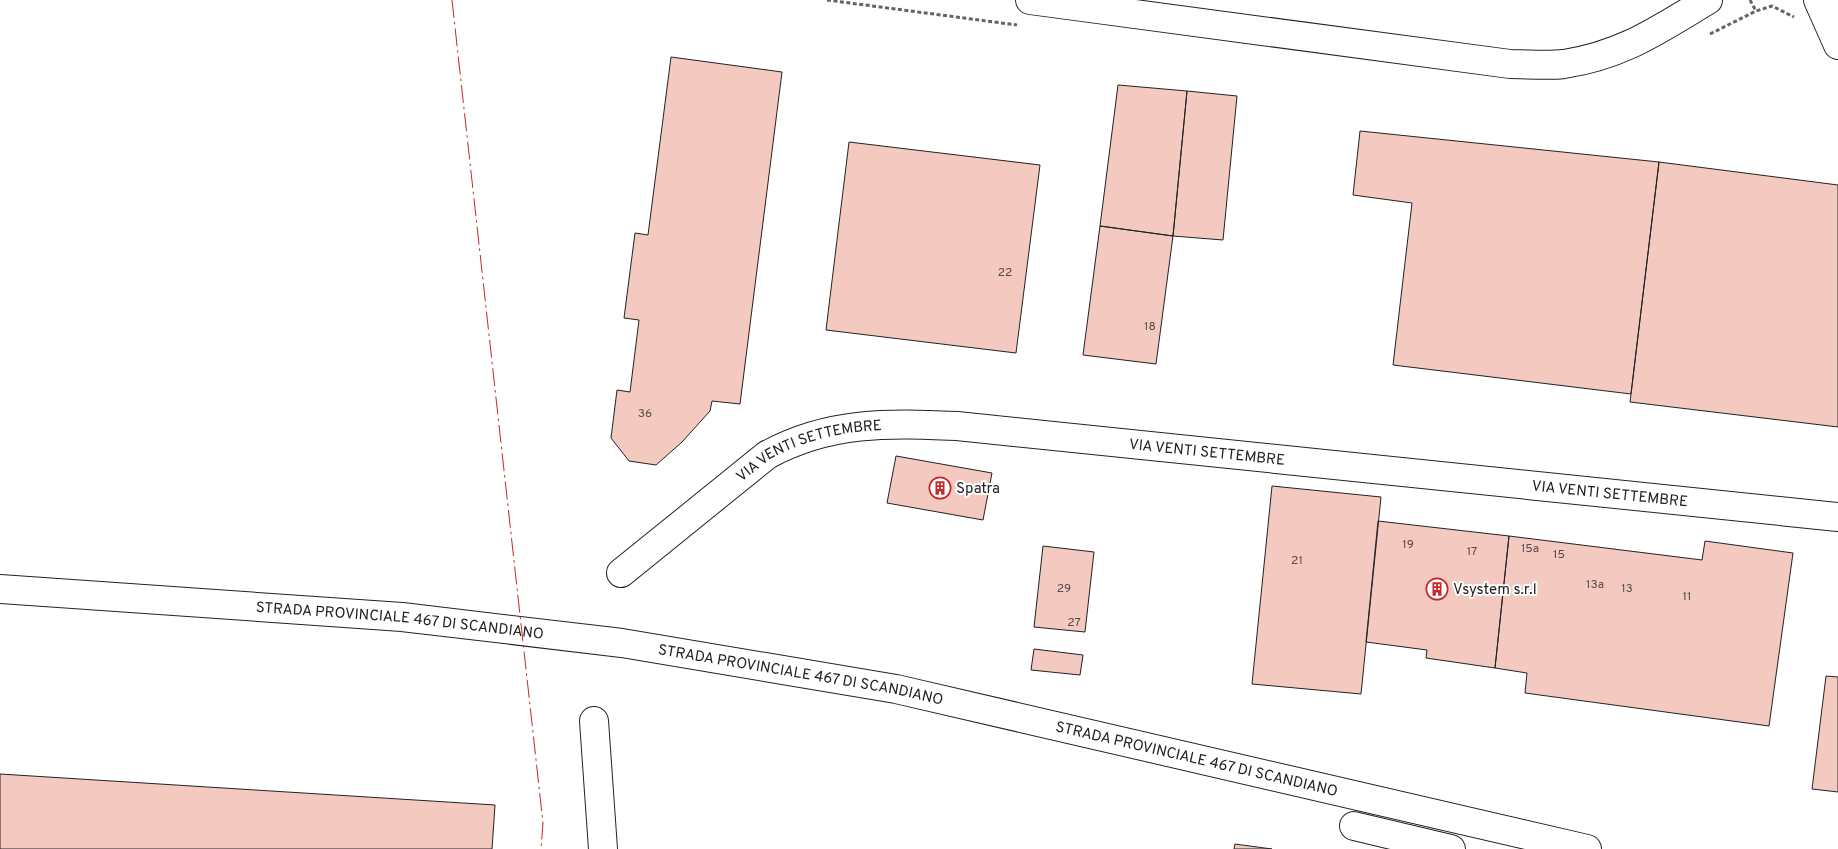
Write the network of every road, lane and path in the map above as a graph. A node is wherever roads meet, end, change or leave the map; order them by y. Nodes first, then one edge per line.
1 (1030, 0) edge
2 (1708, 0) edge
3 (1750, 0) edge
4 (1818, 0) edge
5 (1830, 0) edge
6 (1838, 1) edge
7 (1756, 11) dead end
8 (1838, 45) edge
9 (1838, 518) edge
10 (621, 573) dead end
11 (0, 589) edge
12 (594, 721) dead end
13 (1354, 826) dead end
14 (603, 849) edge
15 (1451, 849) edge
16 (1587, 849) edge

1 - 2 main road
3 - 7 path
4 - 8 main road
5 - 6 main road
9 - 10 main road, VIA VENTI SETTEMBRE
11 - 16 main road, STRADA PROVINCIALE 467 DI SCANDIANO
12 - 14 main road
13 - 15 main road

